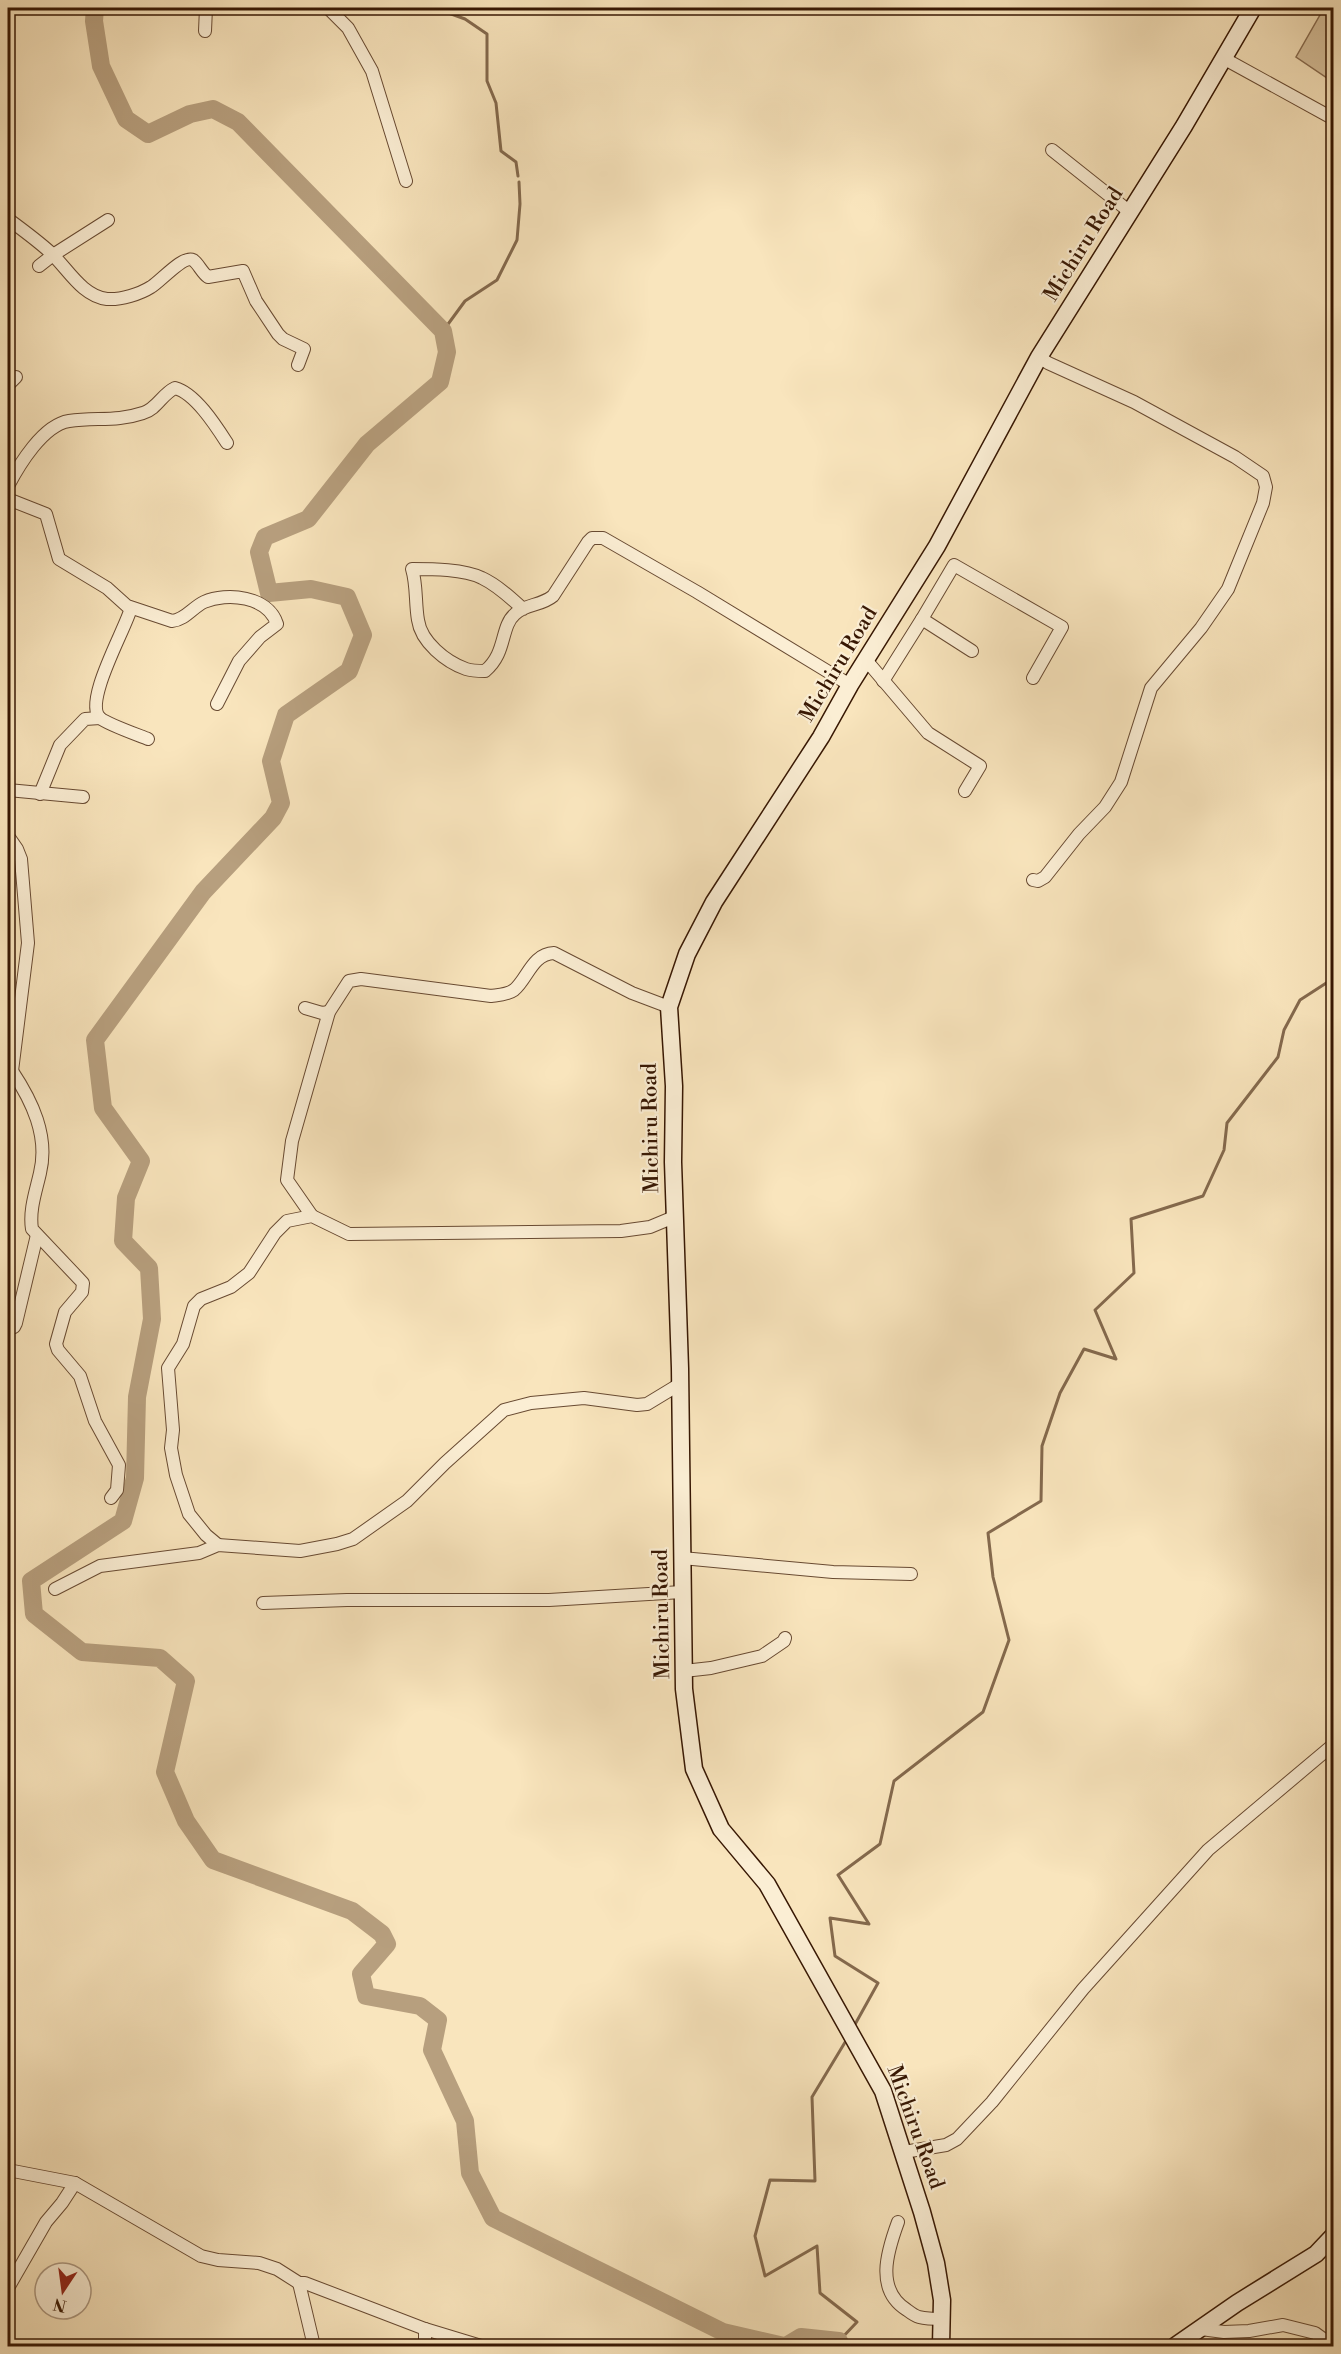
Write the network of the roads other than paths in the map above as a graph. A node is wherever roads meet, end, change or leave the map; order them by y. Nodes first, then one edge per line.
1 (206, 8) edge
2 (328, 8) edge
3 (1253, 8) edge
4 (205, 31) dead end
5 (1223, 58) junction
6 (1334, 119) edge
7 (1052, 150) dead end
8 (406, 181) dead end
9 (1130, 212) junction
10 (8, 219) edge
11 (108, 220) dead end
12 (53, 255) junction
13 (39, 266) dead end
14 (1039, 357) junction
15 (298, 365) dead end
16 (227, 443) dead end
17 (8, 486) edge
18 (8, 499) edge
19 (131, 608) junction
20 (523, 609) junction
21 (922, 619) junction
22 (972, 651) dead end
23 (866, 660) junction
24 (1033, 678) dead end
25 (884, 681) junction
26 (850, 686) junction
27 (217, 704) dead end
28 (100, 718) junction
29 (148, 739) dead end
30 (8, 790) edge
31 (965, 791) dead end
32 (40, 794) junction
33 (83, 797) dead end
34 (8, 836) edge
35 (1033, 880) dead end
36 (669, 1007) junction
37 (305, 1008) dead end
38 (329, 1012) junction
39 (10, 1073) edge
40 (312, 1216) junction
41 (674, 1216) junction
42 (37, 1235) junction
43 (8, 1329) edge
44 (680, 1383) junction
45 (111, 1498) dead end
46 (218, 1545) junction
47 (682, 1558) junction
48 (911, 1574) dead end
49 (55, 1589) dead end
50 (682, 1592) junction
51 (263, 1603) dead end
52 (785, 1638) dead end
53 (684, 1671) junction
54 (1334, 1744) edge
55 (904, 2152) junction
56 (8, 2170) edge
57 (75, 2183) junction
58 (898, 2222) dead end
59 (1334, 2235) edge
60 (299, 2283) junction
61 (8, 2288) edge
62 (942, 2319) junction
63 (425, 2329) junction
64 (1202, 2329) junction
65 (314, 2346) edge
66 (424, 2346) edge
67 (481, 2346) edge
68 (941, 2346) edge
69 (1175, 2346) edge
70 (1333, 2346) edge

1 - 4 street
2 - 8 street
3 - 5 street, Michiru Road
5 - 6 street
5 - 9 street, Michiru Road
7 - 9 street
9 - 14 street, Michiru Road
10 - 12 street
11 - 12 street
12 - 13 street
12 - 15 street
14 - 23 street, Michiru Road
14 - 35 street
16 - 17 street
18 - 19 street
19 - 27 street
19 - 28 street
20 - 20 street
20 - 26 street
21 - 22 street
21 - 24 street
21 - 25 street
23 - 25 street
23 - 26 street, Michiru Road
25 - 31 street
26 - 36 street, Michiru Road
28 - 29 street
28 - 32 street
30 - 32 street
32 - 33 street
34 - 39 street
36 - 38 street
36 - 41 street, Michiru Road
37 - 38 street
38 - 40 street
39 - 42 street
40 - 41 street
40 - 46 street
41 - 44 street, Michiru Road
42 - 43 street
42 - 45 street
44 - 46 street
44 - 47 street, Michiru Road
46 - 49 street
47 - 48 street
47 - 50 street, Michiru Road
50 - 51 street
50 - 53 street, Michiru Road
52 - 53 street
53 - 55 street, Michiru Road
54 - 55 street
55 - 62 street, Michiru Road
56 - 57 street
57 - 60 street
57 - 61 street
58 - 62 street
59 - 64 street
60 - 63 street
60 - 65 street
62 - 68 street, Michiru Road
63 - 66 street
63 - 67 street
64 - 69 street
64 - 70 street

